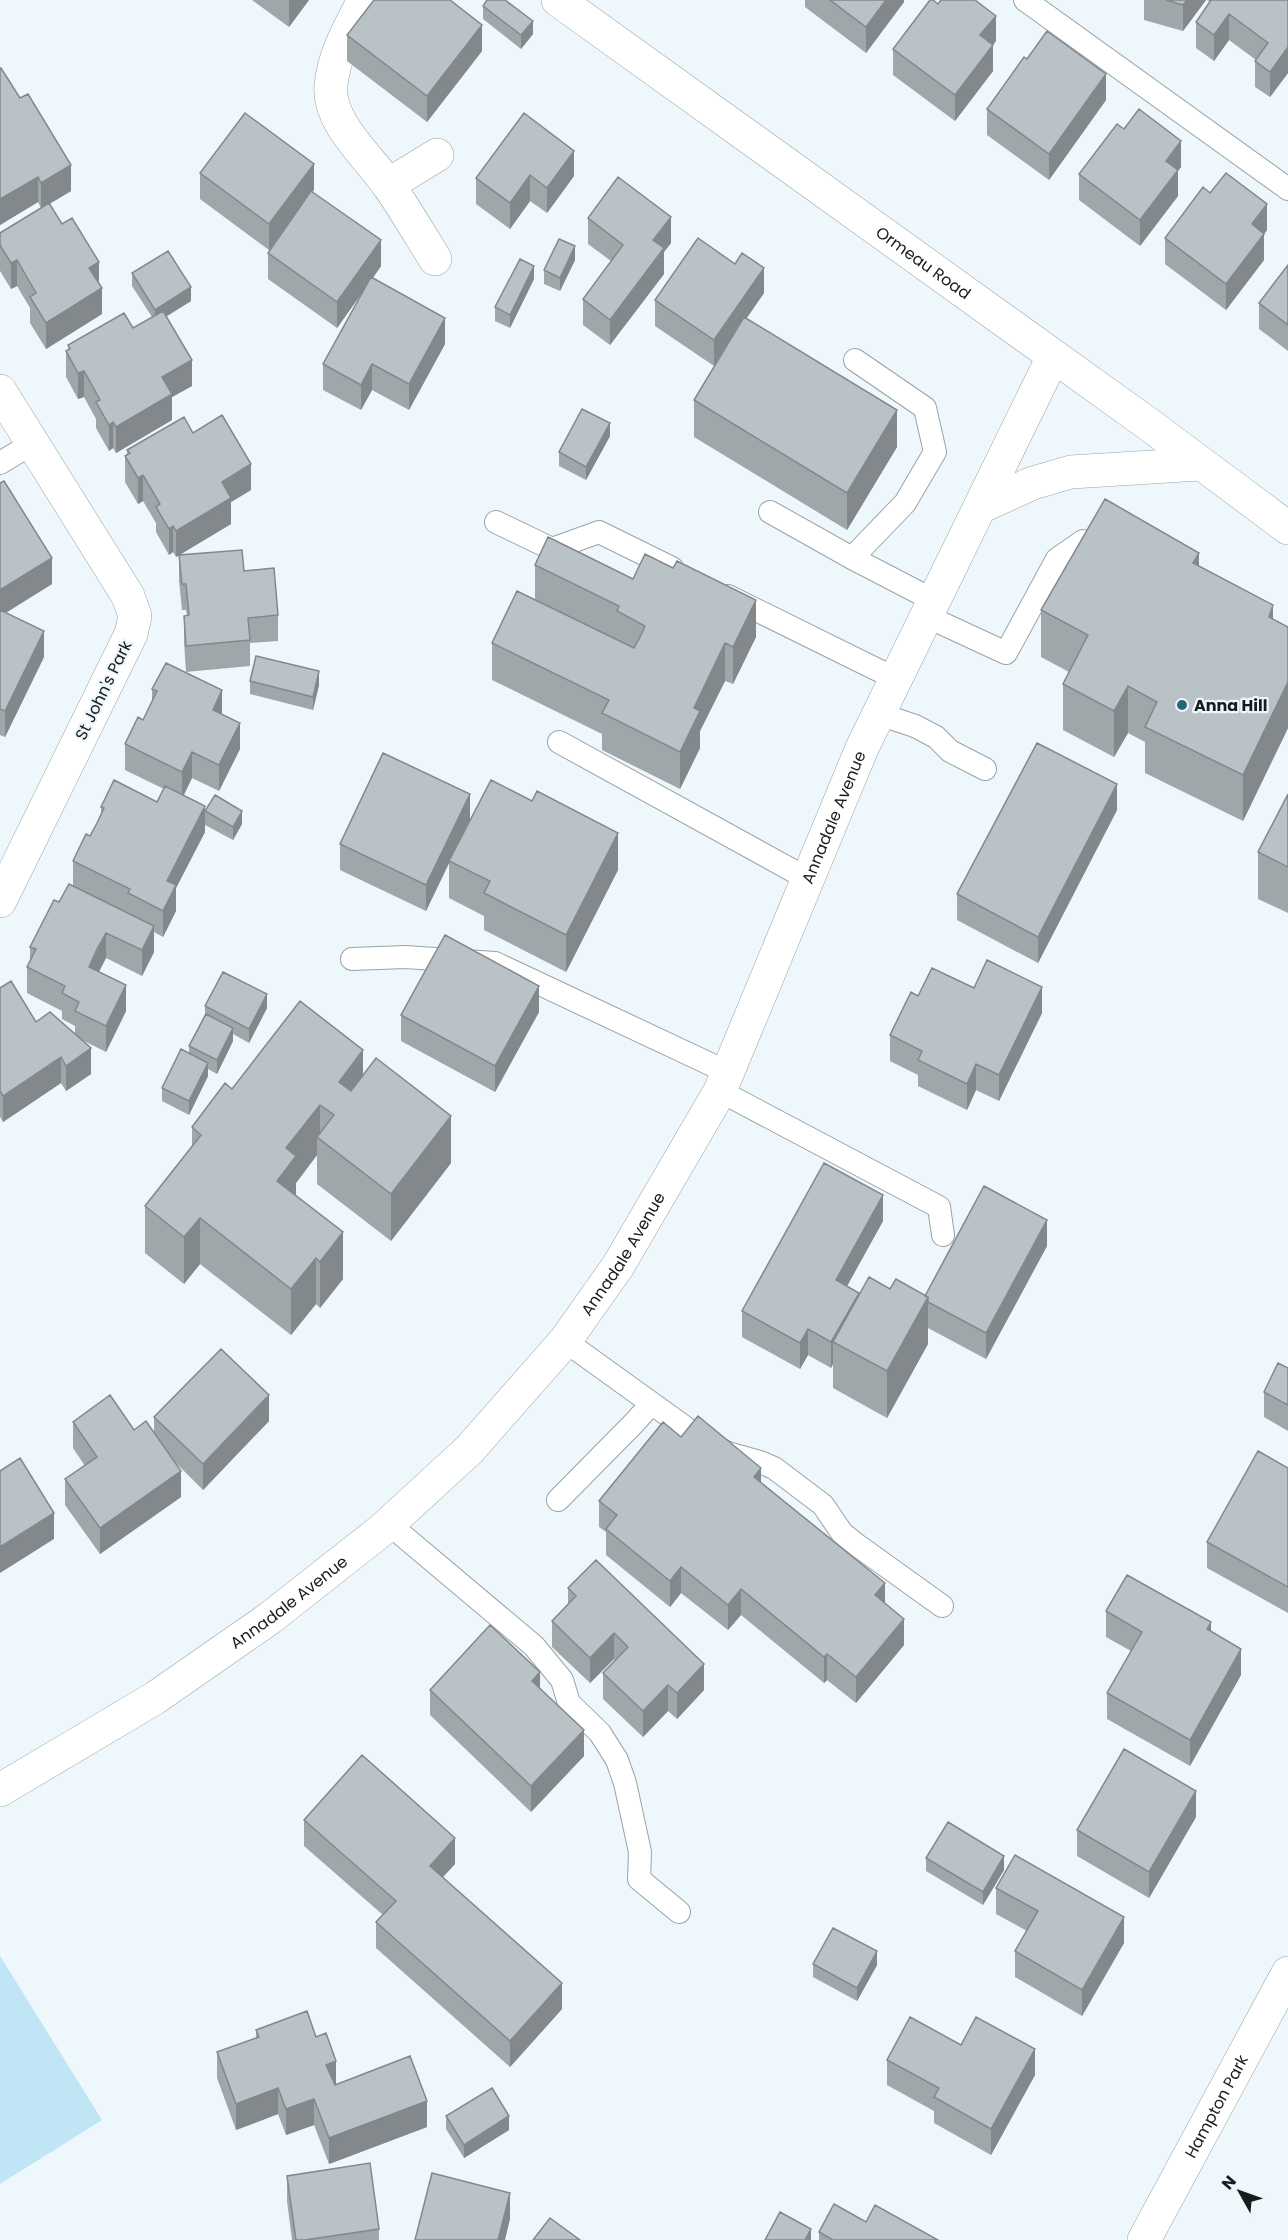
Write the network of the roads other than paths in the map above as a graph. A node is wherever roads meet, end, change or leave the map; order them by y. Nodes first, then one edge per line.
1 (364, 0) edge
2 (1025, 0) edge
3 (571, 4) edge
4 (437, 155) dead end
5 (388, 185) junction
6 (1288, 189) edge
7 (435, 259) dead end
8 (1053, 357) junction
9 (855, 360) dead end
10 (0, 391) edge
11 (33, 443) junction
12 (0, 463) edge
13 (1200, 464) junction
14 (980, 507) junction
15 (770, 512) dead end
16 (496, 522) dead end
17 (1288, 528) edge
18 (1083, 541) edge
19 (852, 558) junction
20 (929, 608) junction
21 (896, 679) junction
22 (879, 714) junction
23 (559, 742) dead end
24 (985, 769) dead end
25 (808, 879) junction
26 (0, 901) edge
27 (352, 959) dead end
28 (723, 1082) junction
29 (943, 1235) dead end
30 (565, 1341) junction
31 (651, 1404) junction
32 (558, 1500) dead end
33 (389, 1524) junction
34 (942, 1606) dead end
35 (0, 1790) edge
36 (679, 1912) dead end
37 (1288, 1972) edge
38 (1144, 2240) edge

1 - 5 street
2 - 6 lane
3 - 8 street, Ormeau Road
4 - 5 street
5 - 7 street
8 - 13 street, Ormeau Road
8 - 14 street, Annadale Avenue
9 - 19 lane
10 - 11 street, St John's Park
11 - 12 lane
11 - 26 street, St John's Park
13 - 14 street
13 - 17 street, Ormeau Road
14 - 20 street, Annadale Avenue
15 - 19 lane
16 - 21 lane
18 - 20 lane
19 - 20 lane
20 - 21 street, Annadale Avenue
21 - 22 street, Annadale Avenue
22 - 24 lane
22 - 25 street, Annadale Avenue
23 - 25 lane
25 - 28 street, Annadale Avenue
27 - 28 lane
28 - 29 lane
28 - 30 street, Annadale Avenue
30 - 31 lane
30 - 33 street, Annadale Avenue
31 - 32 lane
31 - 34 lane
33 - 35 street, Annadale Avenue
33 - 36 lane
37 - 38 street, Hampton Park

